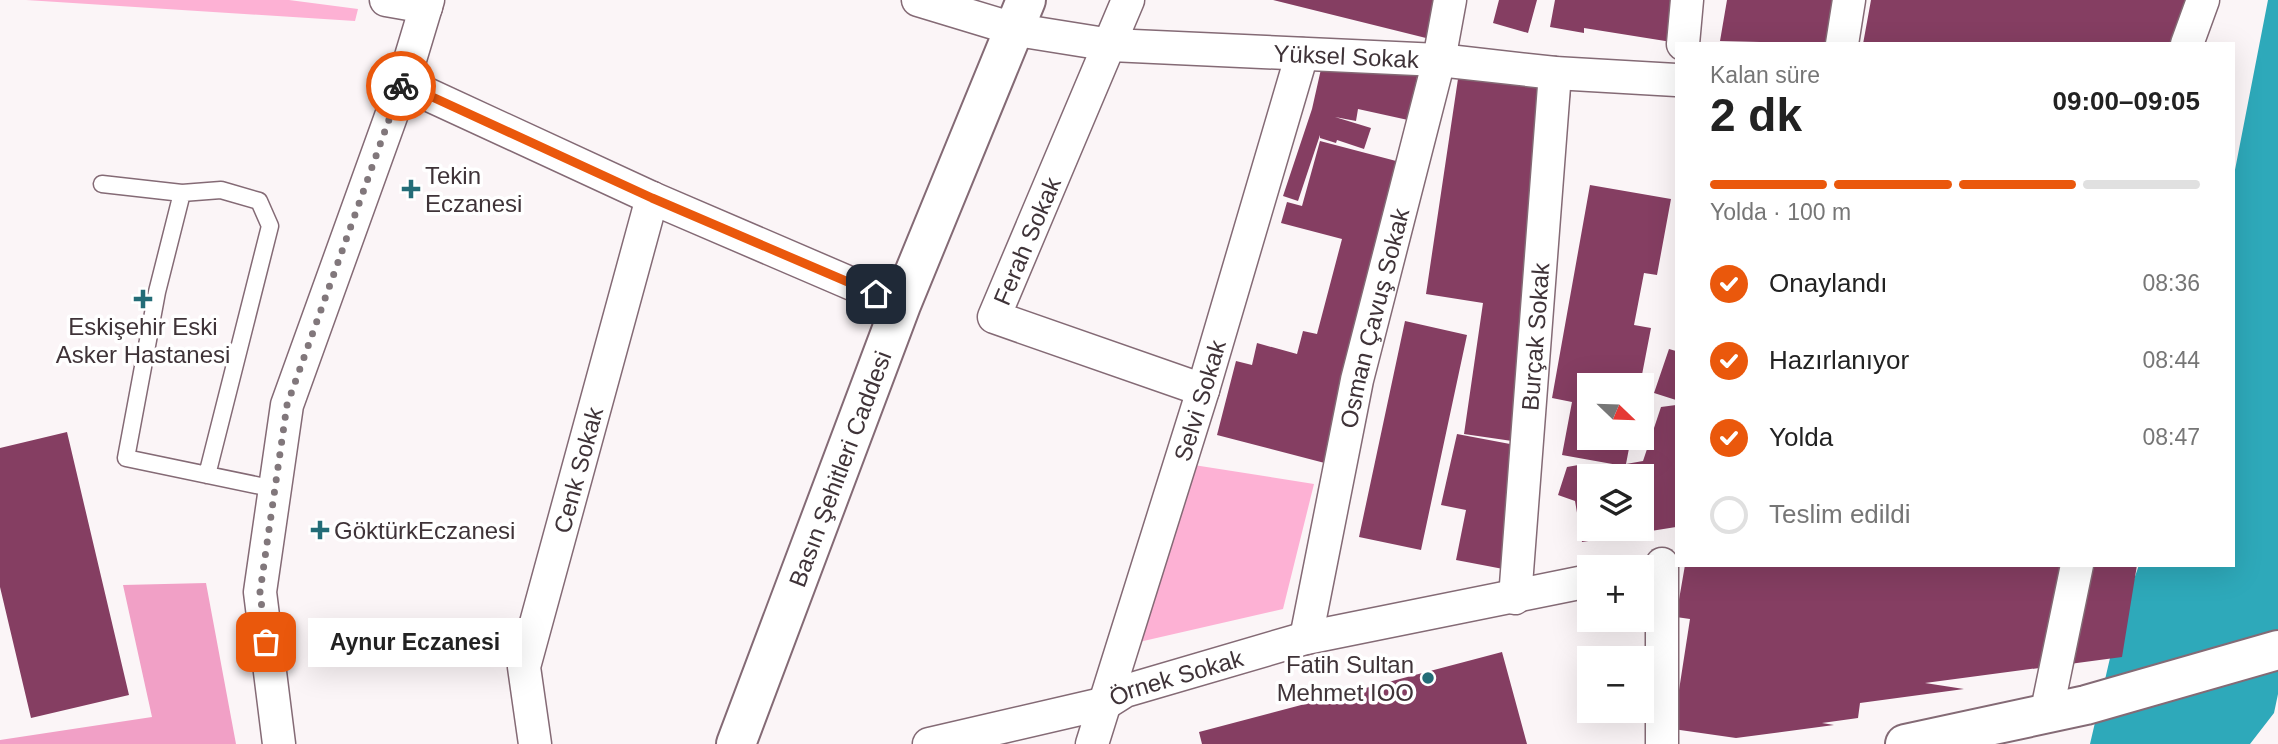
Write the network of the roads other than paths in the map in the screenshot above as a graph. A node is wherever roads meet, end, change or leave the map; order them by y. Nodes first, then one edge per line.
1 (386, 0) edge
2 (918, 0) edge
3 (1128, 0) edge
4 (1450, 0) edge
5 (1687, 0) edge
6 (1849, 0) edge
7 (2203, 0) edge
8 (427, 4) edge
9 (1022, 15) edge
10 (1683, 42) edge
11 (1842, 42) edge
12 (2188, 42) edge
13 (1111, 45) junction
14 (1302, 54) junction
15 (1439, 60) junction
16 (1555, 74) junction
17 (1675, 80) edge
18 (402, 83) junction
19 (102, 184) dead end
20 (182, 193) junction
21 (652, 198) junction
22 (901, 305) junction
23 (1203, 390) junction
24 (207, 475) junction
25 (275, 489) junction
26 (1664, 561) edge
27 (2077, 567) edge
28 (1577, 584) edge
29 (1515, 597) junction
30 (1306, 638) junction
31 (2278, 650) edge
32 (1106, 703) junction
33 (2046, 715) junction
34 (279, 744) edge
35 (535, 744) edge
36 (736, 744) edge
37 (929, 744) edge
38 (1092, 744) edge
39 (1662, 744) edge
40 (1905, 744) edge

1 - 8 street
2 - 9 street, Yüksel Sokak
3 - 13 street, Ferah Sokak
4 - 15 street, Osman Çavuş Sokak
5 - 10 street
6 - 11 street
7 - 12 street
8 - 18 street
9 - 13 street, Yüksel Sokak
9 - 22 main road, Basın Şehitleri Caddesi
13 - 14 street, Yüksel Sokak
13 - 23 street, Ferah Sokak
14 - 15 street, Yüksel Sokak
14 - 23 street, Selvi Sokak
15 - 16 street, Yüksel Sokak
15 - 30 street, Osman Çavuş Sokak
16 - 17 street, Yüksel Sokak
16 - 29 street, Burçak Sokak
18 - 21 street
18 - 25 street
19 - 20 lane
20 - 24 lane
20 - 24 lane
21 - 22 street
21 - 35 street, Cenk Sokak
22 - 36 main road, Basın Şehitleri Caddesi
23 - 32 street, Selvi Sokak
24 - 25 lane
25 - 34 street
26 - 39 street
27 - 33 street
28 - 29 street, Örnek Sokak
29 - 30 street, Örnek Sokak
30 - 32 street, Örnek Sokak
31 - 33 main road
32 - 37 street, Örnek Sokak
32 - 38 street, Selvi Sokak
33 - 40 main road

